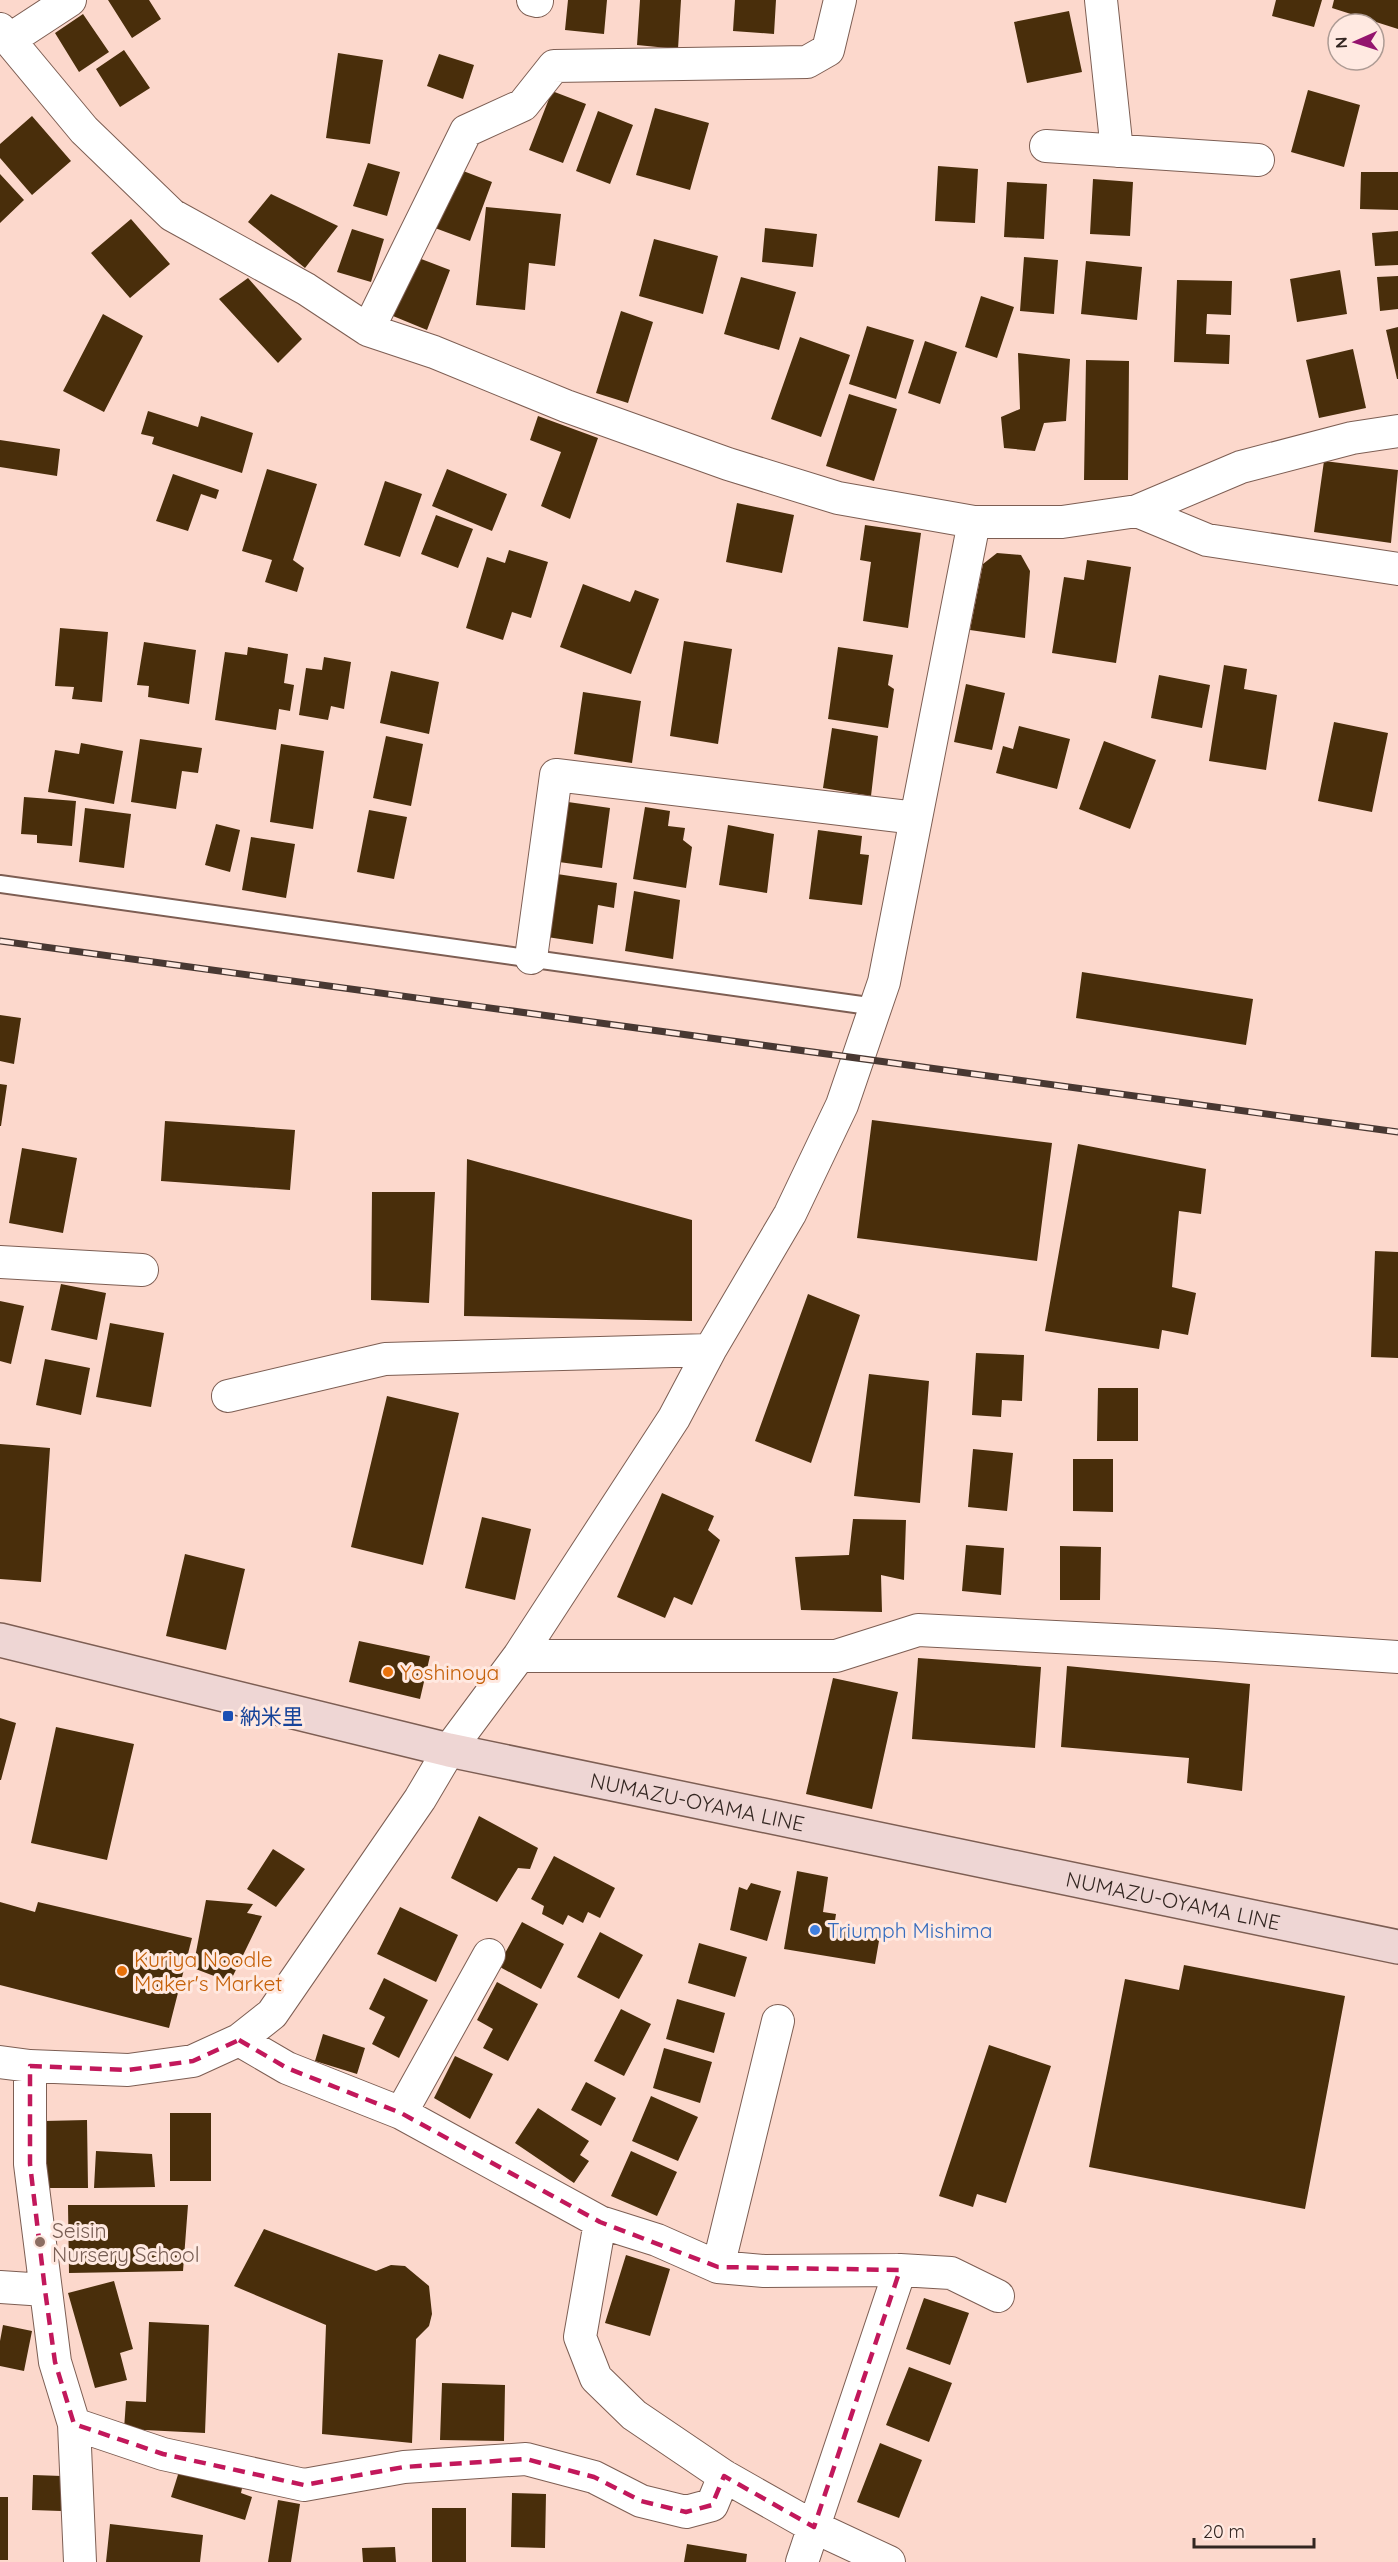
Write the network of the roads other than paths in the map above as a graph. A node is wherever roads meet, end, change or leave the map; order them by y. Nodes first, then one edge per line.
1 (70, 0) edge
2 (840, 0) edge
3 (1101, 0) edge
4 (4, 34) edge
5 (1046, 146) dead end
6 (1117, 151) junction
7 (1258, 160) dead end
8 (368, 330) junction
9 (1398, 431) edge
10 (1137, 511) junction
11 (974, 522) junction
12 (1398, 569) edge
13 (916, 818) junction
14 (0, 884) edge
15 (531, 958) junction
16 (876, 1007) junction
17 (0, 1262) edge
18 (142, 1270) dead end
19 (710, 1350) junction
20 (228, 1396) dead end
21 (0, 1640) edge
22 (519, 1656) junction
23 (1398, 1657) edge
24 (449, 1750) junction
25 (1398, 1947) edge
26 (489, 1955) dead end
27 (778, 2021) dead end
28 (239, 2040) junction
29 (15, 2064) edge
30 (401, 2113) junction
31 (600, 2222) junction
32 (718, 2267) junction
33 (900, 2270) junction
34 (0, 2287) edge
35 (45, 2290) junction
36 (998, 2296) dead end
37 (74, 2424) junction
38 (724, 2476) junction
39 (814, 2527) junction
40 (80, 2562) edge
41 (802, 2562) edge
42 (889, 2562) edge

1 - 4 street
2 - 8 street
3 - 6 street
4 - 8 street
5 - 6 street
6 - 7 street
8 - 11 street
9 - 10 street
10 - 11 street
10 - 12 street
11 - 13 street
13 - 15 street
13 - 16 street
14 - 15 lane
15 - 16 lane
16 - 19 street
17 - 18 street
19 - 20 street
19 - 22 street
21 - 24 main road, NUMAZU-OYAMA LINE
22 - 23 street
22 - 24 street
24 - 25 main road, NUMAZU-OYAMA LINE
24 - 28 street
26 - 30 street
27 - 32 street
28 - 29 street
28 - 30 street
29 - 35 street
30 - 31 street
31 - 32 street
31 - 38 street
32 - 33 street
33 - 36 street
33 - 39 street
34 - 35 street
35 - 37 street
37 - 38 street
37 - 40 street
38 - 39 street
39 - 41 street
39 - 42 street

